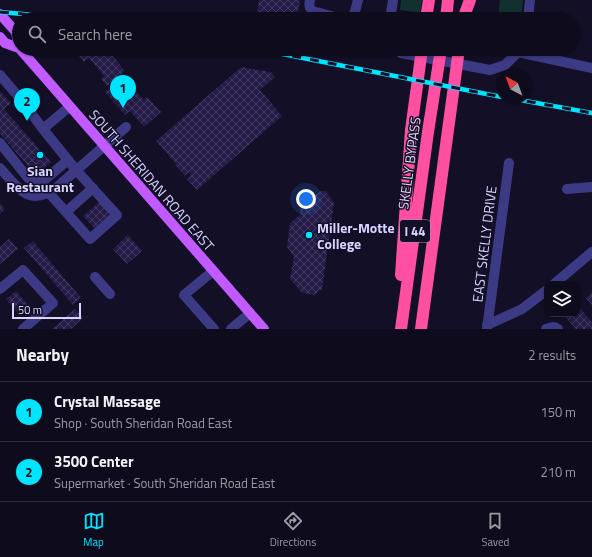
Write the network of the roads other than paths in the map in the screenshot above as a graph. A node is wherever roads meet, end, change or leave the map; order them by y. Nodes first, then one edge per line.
1 (310, 0) edge
2 (358, 0) edge
3 (393, 0) edge
4 (429, 0) edge
5 (448, 0) edge
6 (466, 0) edge
7 (470, 0) edge
8 (530, 0) edge
9 (316, 12) edge
10 (355, 12) edge
11 (391, 12) edge
12 (427, 12) edge
13 (447, 12) edge
14 (464, 12) edge
15 (466, 12) edge
16 (529, 12) edge
17 (0, 14) edge
18 (12, 28) edge
19 (0, 37) edge
20 (12, 46) edge
21 (26, 56) edge
22 (417, 56) edge
23 (421, 56) edge
24 (440, 56) edge
25 (458, 56) edge
26 (514, 56) edge
27 (540, 56) edge
28 (592, 68) edge
29 (0, 75) edge
30 (69, 107) junction
31 (126, 127) dead end
32 (42, 130) junction
33 (0, 143) edge
34 (104, 146) junction
35 (68, 160) junction
36 (509, 163) dead end
37 (0, 168) edge
38 (76, 170) junction
39 (592, 187) edge
40 (93, 188) junction
41 (567, 189) dead end
42 (49, 193) junction
43 (66, 212) junction
44 (592, 252) edge
45 (213, 271) junction
46 (95, 277) dead end
47 (558, 281) edge
48 (0, 289) edge
49 (544, 292) edge
50 (110, 294) dead end
51 (250, 313) junction
52 (25, 328) edge
53 (489, 328) edge
54 (214, 329) edge
55 (231, 329) edge
56 (264, 329) edge
57 (398, 329) edge
58 (401, 329) edge
59 (421, 329) edge
60 (546, 329) edge
61 (558, 329) edge

1 - 9 street
2 - 10 street
3 - 11 street
4 - 12 highway
5 - 13 highway
6 - 14 highway
7 - 15 highway
8 - 16 street
17 - 18 main road, SOUTH SHERIDAN ROAD EAST
19 - 20 main road, SOUTH SHERIDAN ROAD EAST
21 - 30 main road, SOUTH SHERIDAN ROAD EAST
22 - 26 street
23 - 57 highway
24 - 58 highway, SKELLY BYPASS / I 44
25 - 59 highway, I 44
27 - 28 street
29 - 32 street
30 - 32 street
30 - 34 main road, SOUTH SHERIDAN ROAD EAST
31 - 34 street
32 - 35 street
33 - 35 street
34 - 38 street
34 - 45 main road, SOUTH SHERIDAN ROAD EAST
35 - 38 street
36 - 53 street, EAST SKELLY DRIVE
37 - 42 street
38 - 40 street
38 - 42 street
39 - 41 street
40 - 43 street
40 - 43 street
42 - 43 street
44 - 47 street
45 - 51 main road, SOUTH SHERIDAN ROAD EAST
45 - 54 street
46 - 50 street
48 - 52 street
49 - 53 street
51 - 55 street
51 - 56 main road, SOUTH SHERIDAN ROAD EAST
60 - 61 street

